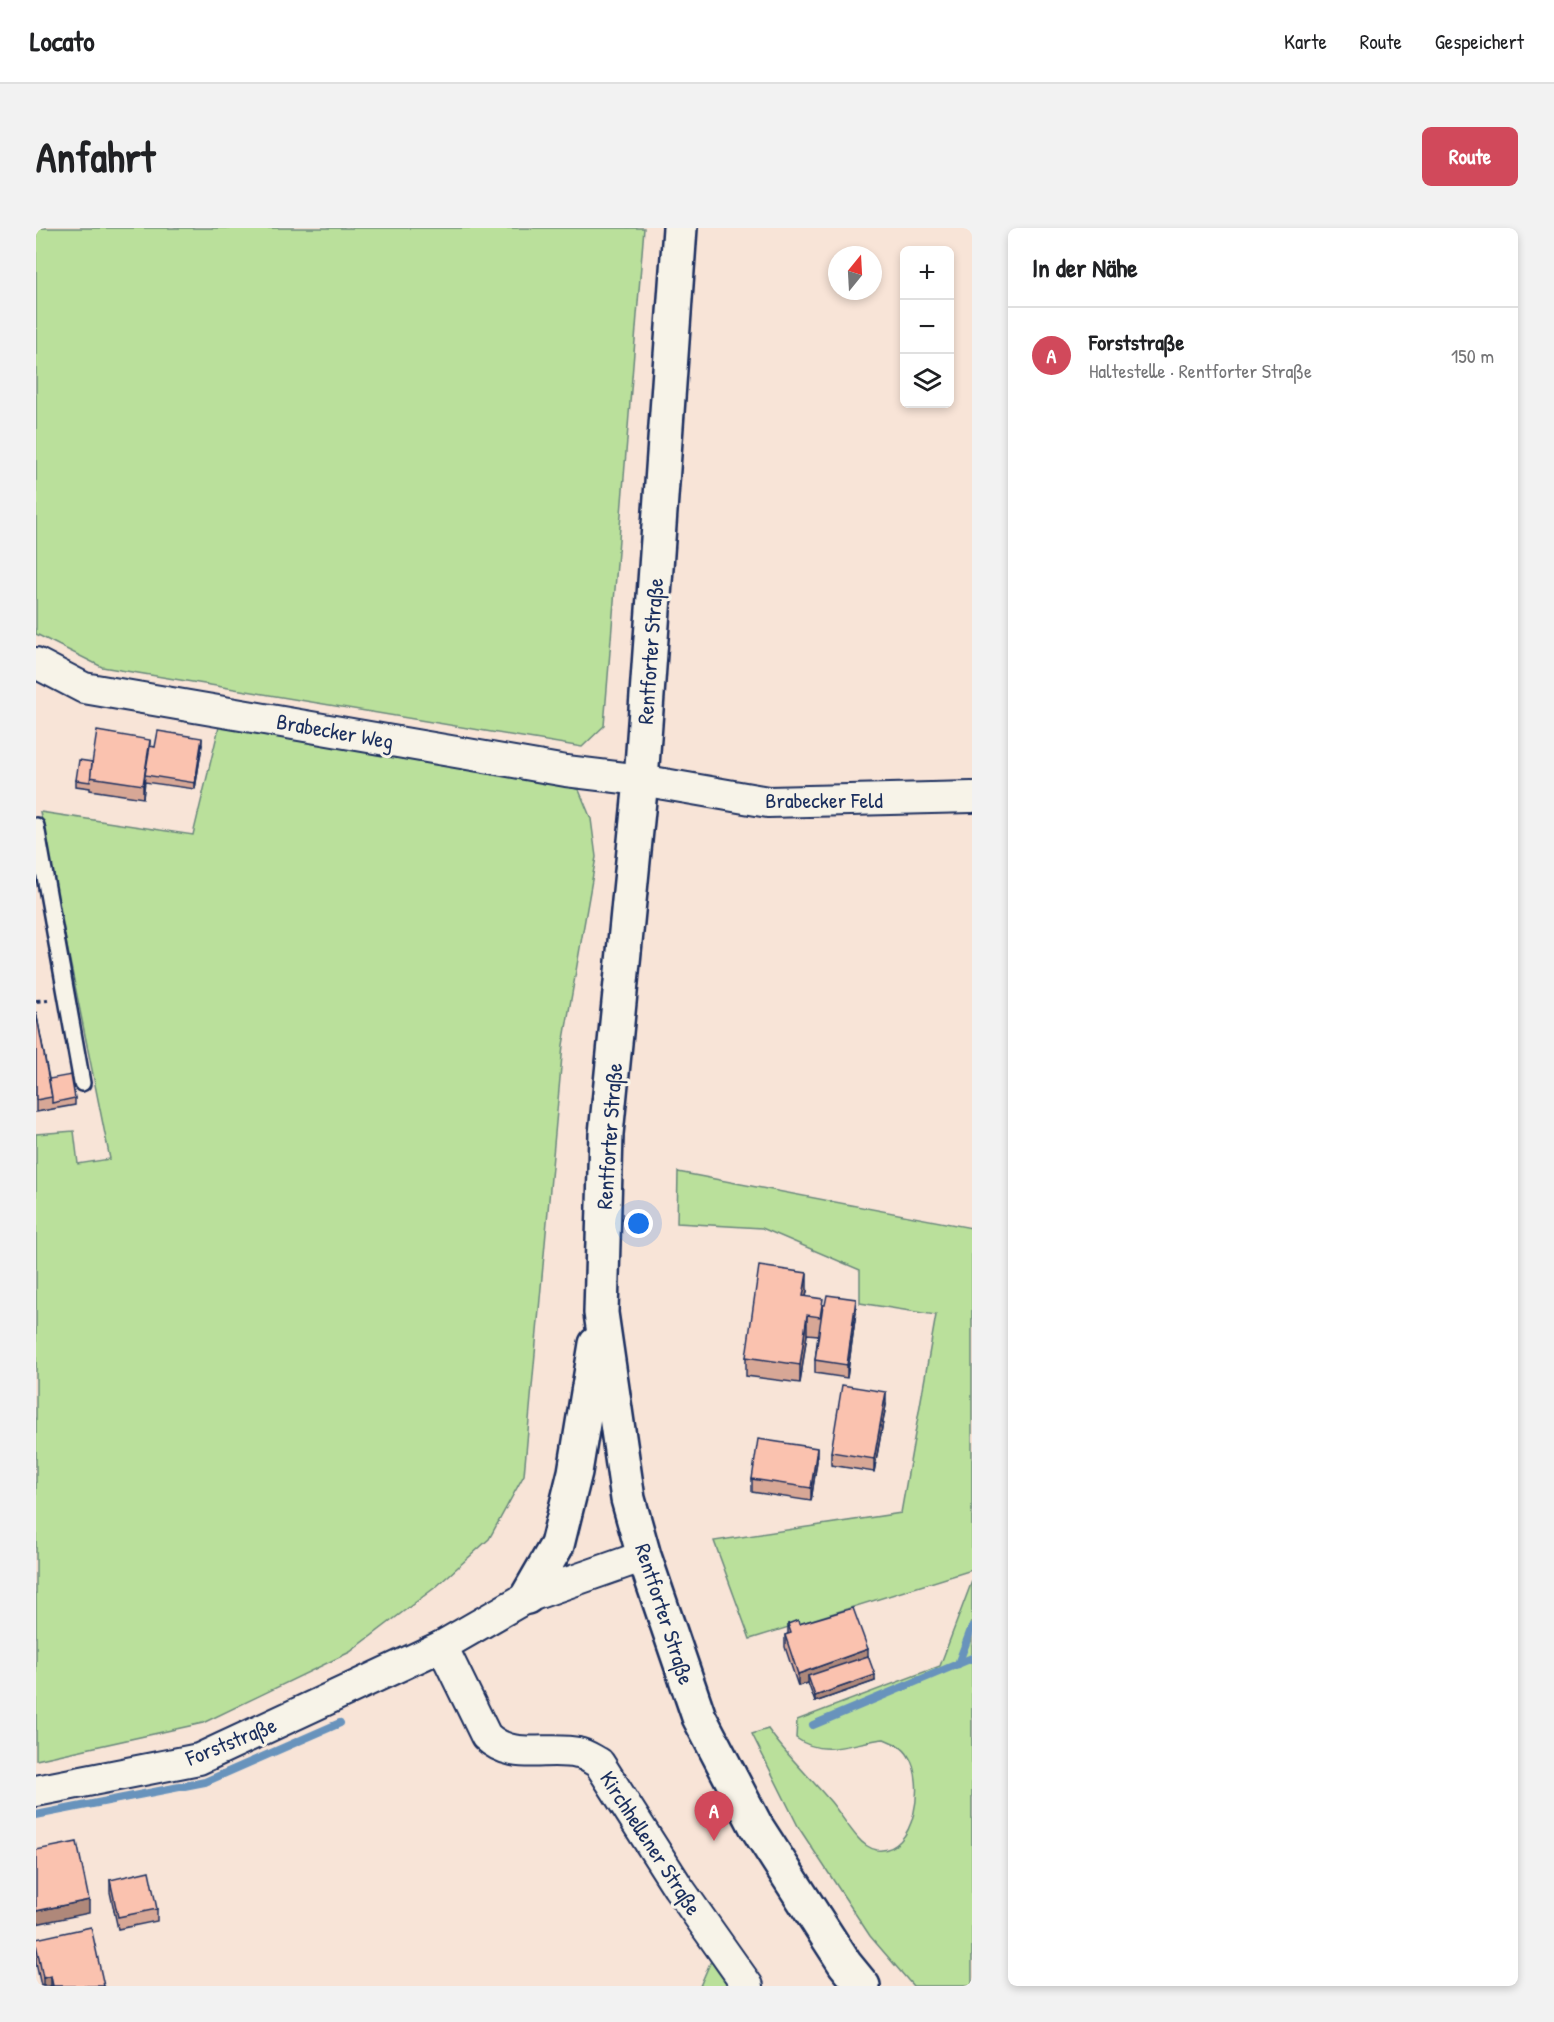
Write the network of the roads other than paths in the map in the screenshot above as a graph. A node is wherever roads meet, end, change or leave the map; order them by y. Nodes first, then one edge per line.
1 (680, 228) edge
2 (36, 663) edge
3 (641, 780) junction
4 (972, 797) edge
5 (36, 826) edge
6 (82, 1083) dead end
7 (601, 1313) junction
8 (644, 1556) junction
9 (527, 1597) junction
10 (442, 1646) junction
11 (36, 1791) edge
12 (748, 1986) edge
13 (863, 1986) edge

1 - 3 main road, Rentforter Straße
2 - 3 street, Brabecker Weg
3 - 4 street, Brabecker Feld
3 - 7 main road, Rentforter Straße
5 - 6 lane
7 - 8 main road, Rentforter Straße
7 - 9 main road
8 - 9 street, Forststraße
8 - 13 main road, Rentforter Straße
9 - 10 street, Forststraße
10 - 11 street, Forststraße
10 - 12 street, Kirchhellener Straße

